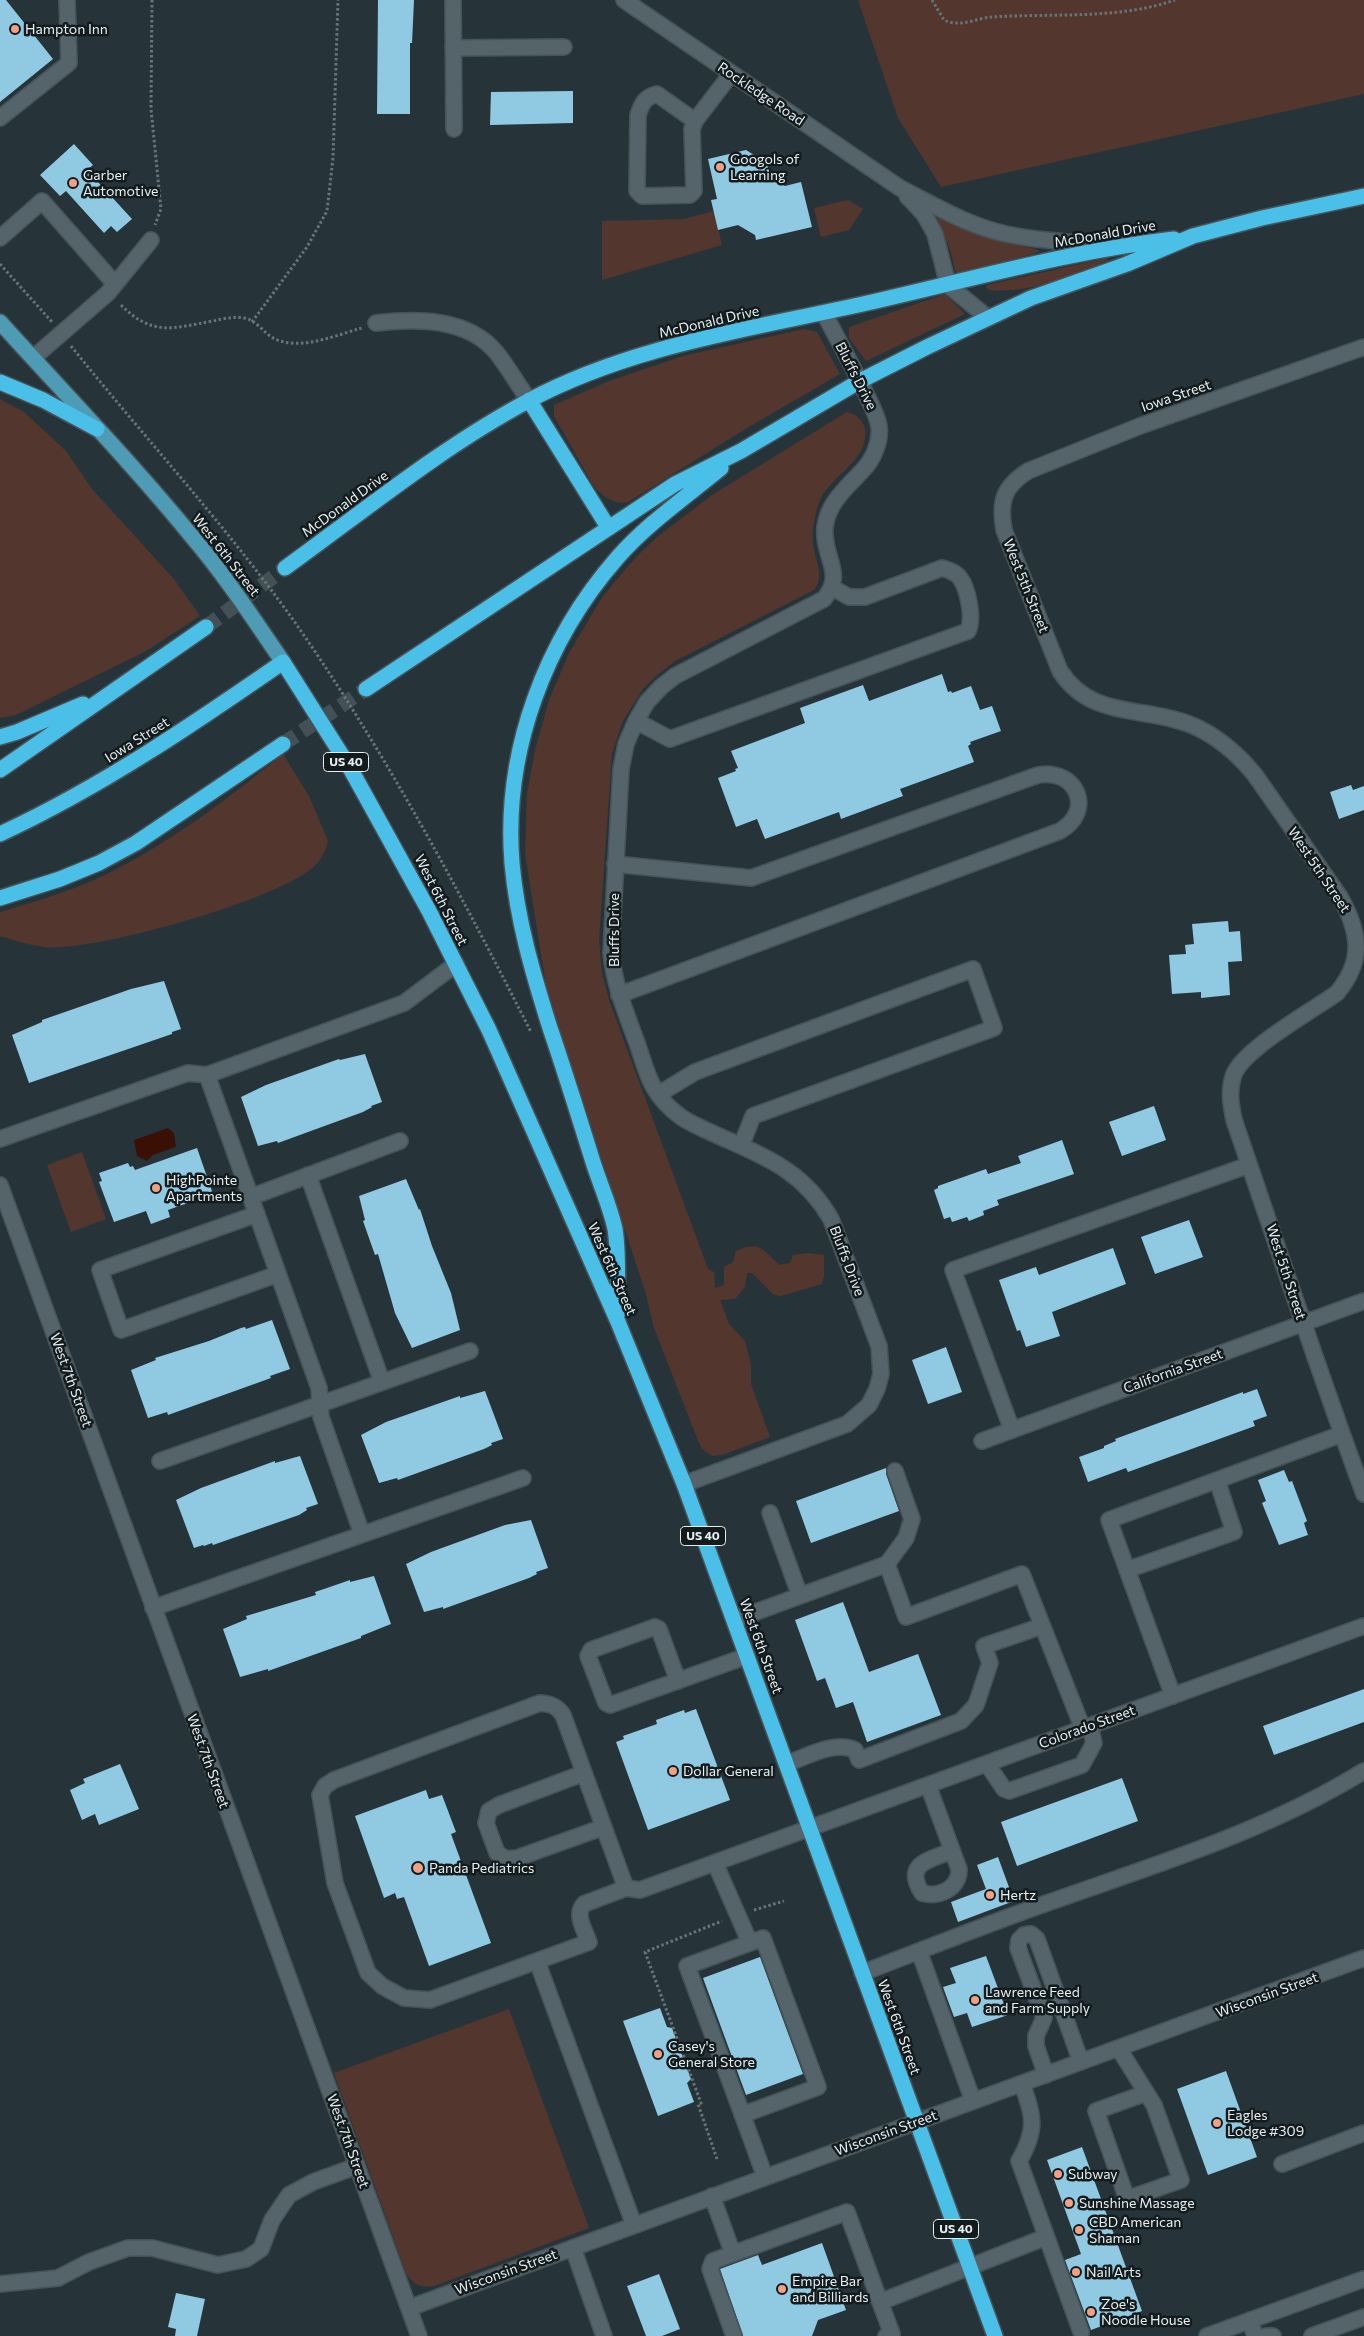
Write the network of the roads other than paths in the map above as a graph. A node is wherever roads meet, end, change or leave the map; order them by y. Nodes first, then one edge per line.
1 (67, 0) edge
2 (453, 0) edge
3 (624, 0) edge
4 (564, 47) dead end
5 (453, 48) junction
6 (731, 74) junction
7 (0, 118) edge
8 (695, 121) junction
9 (454, 129) dead end
10 (900, 188) junction
11 (1364, 196) edge
12 (1193, 236) junction
13 (0, 238) edge
14 (150, 240) road end
15 (1115, 246) junction
16 (948, 285) junction
17 (112, 288) junction
18 (824, 313) junction
19 (988, 318) junction
20 (0, 322) edge
21 (376, 323) road end
22 (1364, 347) edge
23 (33, 358) junction
24 (860, 381) junction
25 (0, 382) edge
26 (529, 400) junction
27 (97, 428) junction
28 (741, 451) junction
29 (1006, 490) joint
30 (608, 527) junction
31 (285, 568) tunnel mouth
32 (833, 588) junction
33 (206, 626) tunnel mouth
34 (283, 662) junction
35 (366, 689) tunnel mouth
36 (114, 690) junction
37 (636, 721) junction
38 (0, 737) edge
39 (283, 744) tunnel mouth
40 (0, 770) edge
41 (0, 834) edge
42 (615, 864) junction
43 (0, 898) edge
44 (456, 964) junction
45 (619, 994) junction
46 (207, 1076) junction
47 (659, 1094) junction
48 (0, 1139) edge
49 (400, 1141) dead end
50 (741, 1146) junction
51 (1249, 1165) junction
52 (308, 1175) junction
53 (0, 1185) edge
54 (251, 1196) junction
55 (257, 1214) junction
56 (278, 1274) junction
57 (1364, 1301) edge
58 (618, 1322) junction
59 (1303, 1323) junction
60 (470, 1351) dead end
61 (382, 1382) junction
62 (320, 1404) junction
63 (1012, 1430) junction
64 (1342, 1434) junction
65 (982, 1441) dead end
66 (160, 1460) dead end
67 (895, 1471) dead end
68 (524, 1478) dead end
69 (1216, 1480) junction
70 (684, 1484) junction
71 (1364, 1494) edge
72 (770, 1513) dead end
73 (362, 1534) junction
74 (887, 1564) junction
75 (1127, 1570) junction
76 (800, 1596) junction
77 (153, 1608) junction
78 (734, 1620) junction
79 (1042, 1626) junction
80 (1364, 1626) edge
81 (747, 1656) junction
82 (678, 1681) junction
83 (1173, 1696) junction
84 (1086, 1728) junction
85 (786, 1764) junction
86 (987, 1764) junction
87 (1364, 1771) edge
88 (584, 1773) junction
89 (928, 1786) junction
90 (604, 1827) junction
91 (810, 1829) junction
92 (952, 1851) dead end
93 (715, 1863) junction
94 (626, 1888) junction
95 (750, 1943) junction
96 (919, 1951) junction
97 (1364, 1958) edge
98 (538, 1961) junction
99 (862, 1973) junction
100 (1119, 2048) junction
101 (1081, 2062) junction
102 (1046, 2075) junction
103 (1022, 2084) junction
104 (1146, 2093) junction
105 (973, 2101) junction
106 (742, 2115) junction
107 (917, 2122) junction
108 (1364, 2133) edge
109 (1282, 2164) dead end
110 (357, 2166) junction
111 (765, 2177) junction
112 (712, 2196) junction
113 (634, 2225) junction
114 (1046, 2237) junction
115 (573, 2248) junction
116 (733, 2254) junction
117 (970, 2267) junction
118 (1364, 2278) edge
119 (0, 2284) edge
120 (880, 2302) junction
121 (409, 2308) junction
122 (1364, 2317) edge
123 (1250, 2320) junction
124 (1081, 2332) dead end
125 (419, 2336) edge
126 (604, 2336) edge
127 (734, 2336) edge
128 (886, 2336) edge
129 (995, 2336) edge
130 (1206, 2336) edge
131 (1255, 2336) edge
132 (1266, 2336) edge
133 (1273, 2336) edge
134 (1312, 2336) edge

1 - 7 street
2 - 5 street
3 - 6 street, Rockledge Road
4 - 5 street
5 - 9 street
6 - 8 street
6 - 10 street, Rockledge Road
8 - 8 street
10 - 15 street
10 - 16 street
11 - 12 highway, McDonald Drive
12 - 15 highway, McDonald Drive
12 - 19 highway, McDonald Drive
13 - 17 street
14 - 17 street
15 - 16 highway, McDonald Drive
16 - 18 highway, McDonald Drive
16 - 19 street
17 - 23 street
18 - 24 street, Bluffs Drive
18 - 26 highway, McDonald Drive
19 - 24 highway, McDonald Drive
20 - 23 main road, West 6th Street
21 - 26 street
22 - 29 street, Iowa Street
23 - 27 main road, West 6th Street
24 - 28 highway, McDonald Drive
24 - 32 street, Bluffs Drive
25 - 27 highway
26 - 30 highway
26 - 31 highway, McDonald Drive
27 - 34 main road, West 6th Street
28 - 30 highway, McDonald Drive
28 - 58 highway
29 - 51 street, West 5th Street
30 - 35 highway, McDonald Drive
32 - 37 street, Bluffs Drive
32 - 37 street
33 - 36 highway
34 - 41 highway, Iowa Street
34 - 44 highway, West 6th Street / US 40
36 - 38 highway
36 - 40 highway
37 - 42 street, Bluffs Drive
39 - 43 highway
42 - 45 street, Bluffs Drive
42 - 45 street
44 - 46 street
44 - 58 highway, West 6th Street / US 40
45 - 47 street, Bluffs Drive
46 - 48 street
46 - 54 street
47 - 50 street, Bluffs Drive
47 - 50 street
49 - 52 street
50 - 70 street, Bluffs Drive
51 - 59 street, West 5th Street
51 - 63 street
52 - 54 street
52 - 61 street
53 - 77 street, West 7th Street
54 - 55 street
55 - 56 street
55 - 56 street
56 - 62 street
57 - 59 street, California Street
58 - 70 highway, West 6th Street / US 40
59 - 63 street, California Street
59 - 64 street, West 5th Street
60 - 61 street
61 - 62 street
62 - 66 street
62 - 73 street
63 - 65 street, California Street
64 - 69 street
64 - 71 street, West 5th Street
67 - 74 street
68 - 73 street
69 - 75 street
69 - 75 street
70 - 78 highway, West 6th Street / US 40
72 - 76 street
73 - 77 street
74 - 76 street
74 - 79 street
75 - 83 street
76 - 78 street
77 - 110 street, West 7th Street
78 - 81 highway, West 6th Street / US 40
79 - 84 street
79 - 85 street
80 - 83 street, Colorado Street
81 - 82 street
81 - 85 highway, West 6th Street / US 40
82 - 82 street
83 - 84 street, Colorado Street
84 - 86 street, Colorado Street
84 - 86 street
85 - 91 highway, West 6th Street / US 40
86 - 89 street, Colorado Street
87 - 96 street
88 - 90 street
88 - 90 street
88 - 98 street
89 - 91 street, Colorado Street
89 - 92 street
90 - 94 street
91 - 93 street, Colorado Street
91 - 99 highway, West 6th Street / US 40
93 - 94 street, Colorado Street
93 - 95 street
94 - 98 street, Colorado Street
95 - 106 street
95 - 106 street
96 - 99 street
96 - 105 street
97 - 100 street, Wisconsin Street
98 - 113 street
99 - 107 highway, West 6th Street / US 40
100 - 101 street, Wisconsin Street
100 - 104 street
101 - 102 street, Wisconsin Street
101 - 102 street
102 - 103 street, Wisconsin Street
103 - 105 street, Wisconsin Street
103 - 114 street
104 - 104 street
105 - 107 street, Wisconsin Street
106 - 111 street
107 - 111 street, Wisconsin Street
107 - 117 highway, West 6th Street / US 40
108 - 109 street
110 - 119 street
110 - 121 street, West 7th Street
111 - 112 street, Wisconsin Street
112 - 113 street, Wisconsin Street
112 - 116 street
113 - 115 street, Wisconsin Street
114 - 117 street
114 - 124 street
115 - 121 street, Wisconsin Street
115 - 126 street
116 - 120 street
116 - 127 street
117 - 120 street
117 - 129 highway, West 6th Street / US 40
118 - 123 street
120 - 128 street
121 - 125 street, West 7th Street
122 - 134 street
123 - 130 street
123 - 131 street
132 - 133 street

